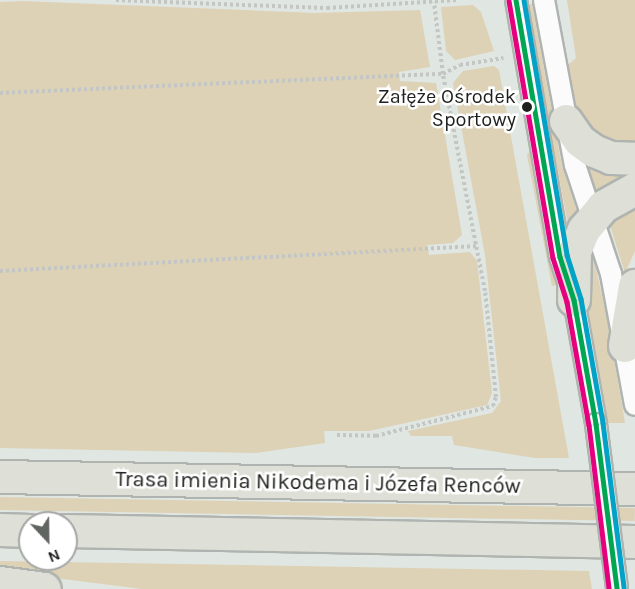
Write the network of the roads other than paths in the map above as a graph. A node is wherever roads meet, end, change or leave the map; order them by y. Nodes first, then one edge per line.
1 (516, 0) edge
2 (544, 0) edge
3 (566, 120) junction
4 (635, 159) edge
5 (635, 189) edge
6 (592, 216) junction
7 (635, 286) edge
8 (574, 300) junction
9 (625, 346) junction
10 (635, 405) edge
11 (0, 477) edge
12 (635, 489) edge
13 (0, 530) edge
14 (18, 531) edge
15 (78, 531) edge
16 (635, 542) edge
17 (0, 583) edge
18 (45, 589) edge
19 (617, 589) edge

1 - 8 street
2 - 3 street
3 - 4 main road
3 - 6 street
5 - 6 main road
6 - 8 main road
6 - 9 street
7 - 9 main road
8 - 19 street, bridge
9 - 10 street
11 - 12 main road, Trasa imienia Nikodema i Józefa Renców
13 - 14 main road
15 - 16 main road
17 - 18 main road

